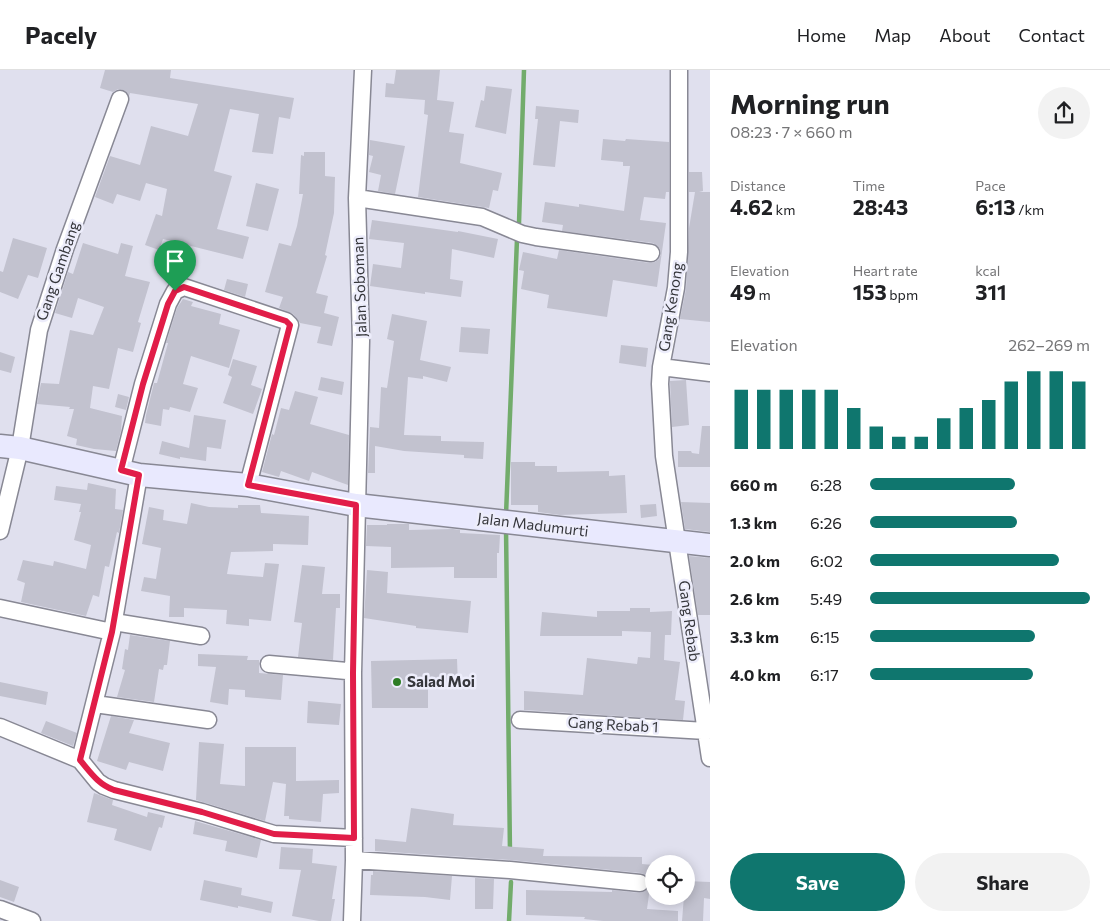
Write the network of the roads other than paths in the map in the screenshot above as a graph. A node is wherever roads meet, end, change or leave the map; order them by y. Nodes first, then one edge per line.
1 (363, 70) edge
2 (679, 70) edge
3 (120, 99) dead end
4 (357, 198) junction
5 (651, 253) dead end
6 (661, 367) junction
7 (710, 373) edge
8 (10, 447) edge
9 (130, 473) junction
10 (248, 485) junction
11 (356, 505) junction
12 (0, 531) edge
13 (678, 542) junction
14 (710, 545) edge
15 (0, 608) edge
16 (113, 627) junction
17 (201, 636) dead end
18 (269, 664) dead end
19 (353, 673) junction
20 (95, 704) junction
21 (208, 720) dead end
22 (520, 720) dead end
23 (0, 727) edge
24 (706, 731) junction
25 (710, 758) edge
26 (80, 760) junction
27 (354, 838) junction
28 (354, 860) junction
29 (640, 883) dead end
30 (0, 909) edge
31 (32, 921) edge
32 (352, 921) edge

1 - 4 street, Jalan Soboman
2 - 6 street, Gang Kenong
3 - 8 street, Gang Gambang
4 - 5 street
4 - 11 street, Jalan Soboman
6 - 7 street
6 - 13 street, Gang Kenong
8 - 9 street, Jalan Madumurti
8 - 12 street, Gang Gambang
9 - 10 street, Jalan Madumurti
9 - 10 street
9 - 16 street
10 - 11 street, Jalan Madumurti
11 - 13 street, Jalan Madumurti
11 - 19 street, Jalan Soboman
13 - 14 street, Jalan Madumurti
13 - 24 street, Gang Rebab
15 - 16 street
16 - 17 street
16 - 20 street
18 - 19 street
19 - 27 street, Jalan Soboman
20 - 21 street
20 - 26 street
22 - 24 street, Gang Rebab 1
23 - 26 street
24 - 25 street, Gang Rebab
26 - 27 street
27 - 28 street, Jalan Soboman
28 - 29 street
28 - 32 street, Jalan Soboman
30 - 31 street

